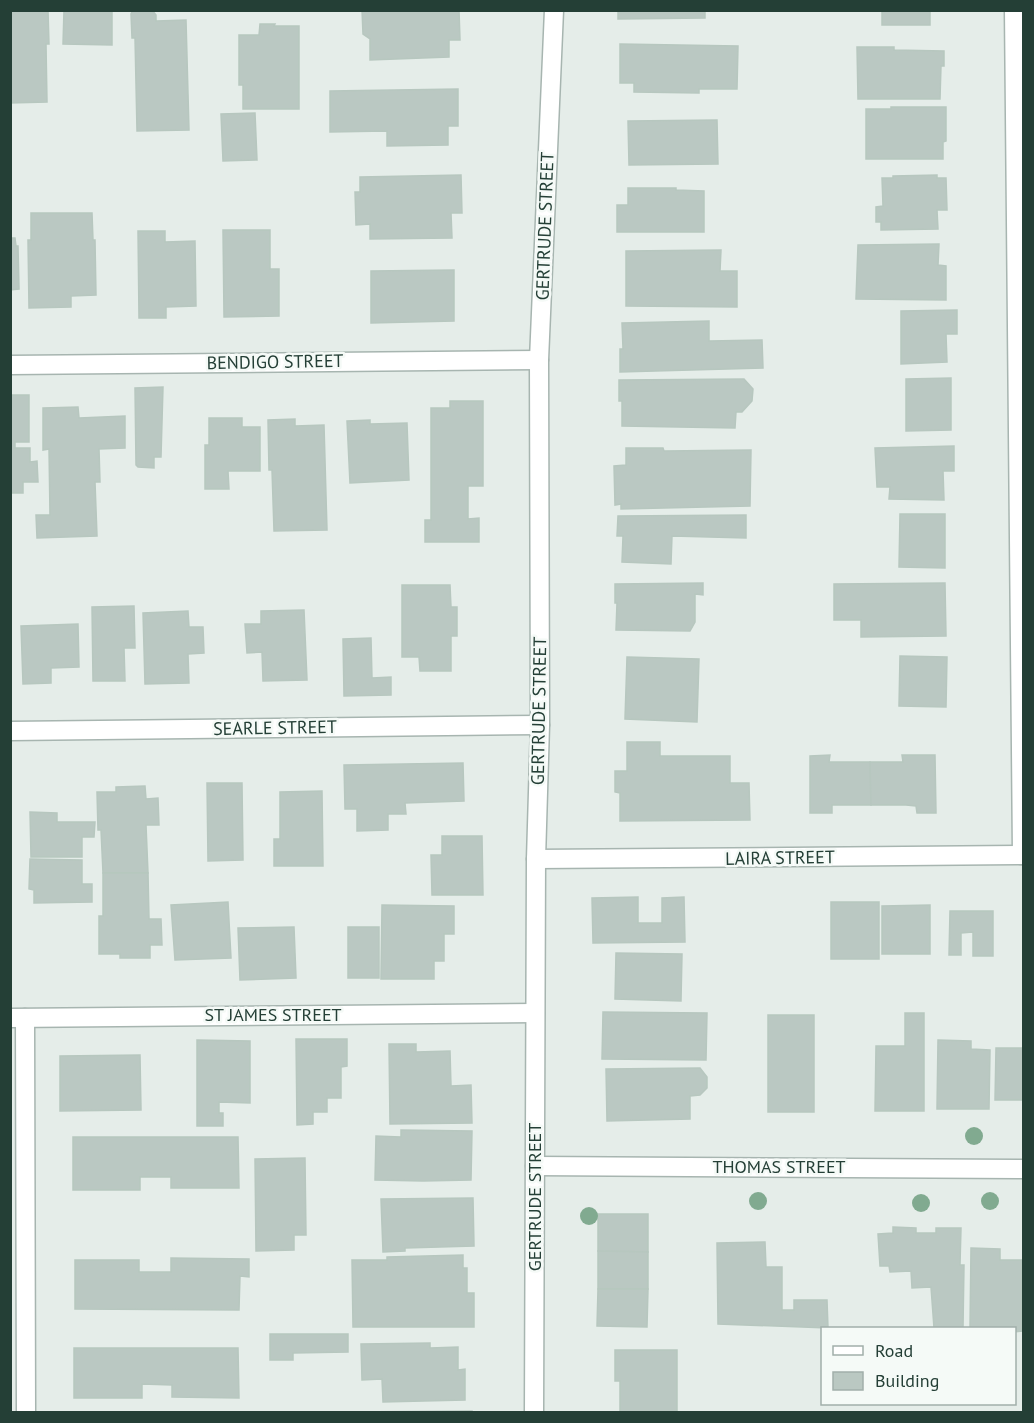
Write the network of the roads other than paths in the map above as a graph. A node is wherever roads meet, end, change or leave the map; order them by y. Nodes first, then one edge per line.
1 (554, 10) edge
2 (1014, 10) edge
3 (539, 360) junction
4 (10, 365) edge
5 (540, 725) junction
6 (10, 731) edge
7 (1023, 855) edge
8 (536, 859) junction
9 (535, 1013) junction
10 (18, 1018) edge
11 (535, 1166) junction
12 (1023, 1169) edge
13 (26, 1413) edge
14 (534, 1413) edge

1 - 3 street, GERTRUDE STREET
2 - 7 street
3 - 4 street, BENDIGO STREET
3 - 5 street, GERTRUDE STREET
5 - 6 street, SEARLE STREET
5 - 8 street, GERTRUDE STREET
7 - 8 street, LAIRA STREET
8 - 9 street, GERTRUDE STREET
9 - 10 street, ST JAMES STREET
9 - 11 street, GERTRUDE STREET
10 - 13 street
11 - 12 street, THOMAS STREET
11 - 14 street, GERTRUDE STREET

